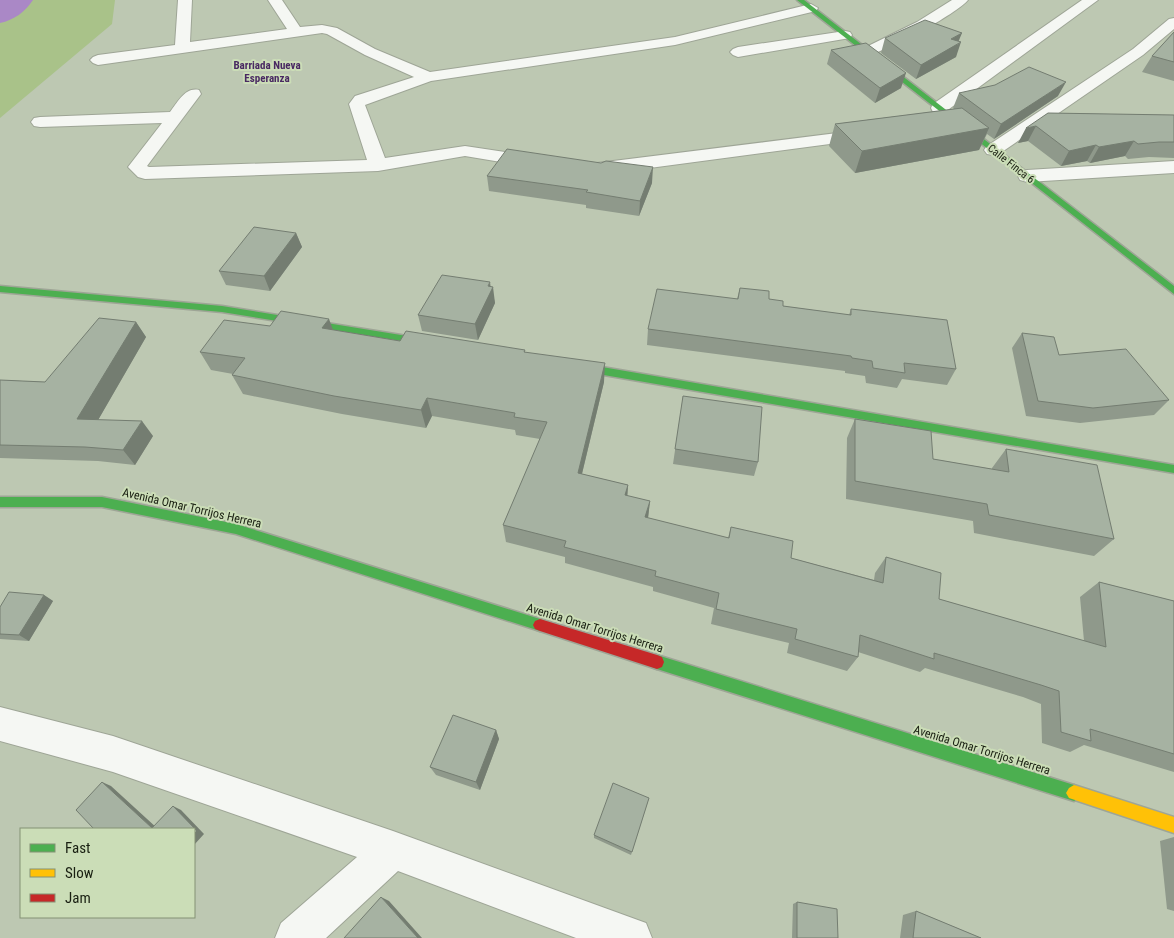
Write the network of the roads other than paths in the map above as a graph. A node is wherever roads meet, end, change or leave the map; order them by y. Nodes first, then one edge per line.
1 (185, 0) edge
2 (275, 0) edge
3 (961, 0) edge
4 (1091, 0) edge
5 (805, 4) edge
6 (1174, 22) edge
7 (296, 32) junction
8 (845, 35) junction
9 (182, 48) junction
10 (738, 52) dead end
11 (866, 52) junction
12 (98, 60) dead end
13 (428, 77) junction
14 (192, 94) dead end
15 (938, 116) junction
16 (174, 117) junction
17 (40, 122) dead end
18 (957, 122) joint
19 (888, 131) edge
20 (993, 150) junction
21 (553, 164) edge
22 (378, 165) junction
23 (1174, 167) edge
24 (582, 168) edge
25 (1027, 176) junction
26 (0, 289) edge
27 (1174, 291) edge
28 (445, 345) edge
29 (552, 362) edge
30 (1174, 469) edge
31 (0, 502) edge
32 (0, 724) edge
33 (1174, 825) edge
34 (394, 850) junction
35 (296, 938) edge
36 (631, 938) edge

1 - 9 street
2 - 7 street
3 - 11 street
4 - 15 street
5 - 8 street
5 - 13 street
6 - 20 street
7 - 9 street
7 - 13 street
8 - 10 street
8 - 11 street
9 - 12 street
11 - 15 street
13 - 22 street
14 - 16 street
15 - 18 street
16 - 17 street
16 - 22 street
18 - 20 street, Calle Finca 6
19 - 24 street
20 - 25 street, Calle Finca 6
21 - 22 street
23 - 25 street
25 - 27 street, Calle Finca 6
26 - 28 street
29 - 30 street
31 - 33 street, Avenida Omar Torrijos Herrera
32 - 34 street
34 - 35 street
34 - 36 street

